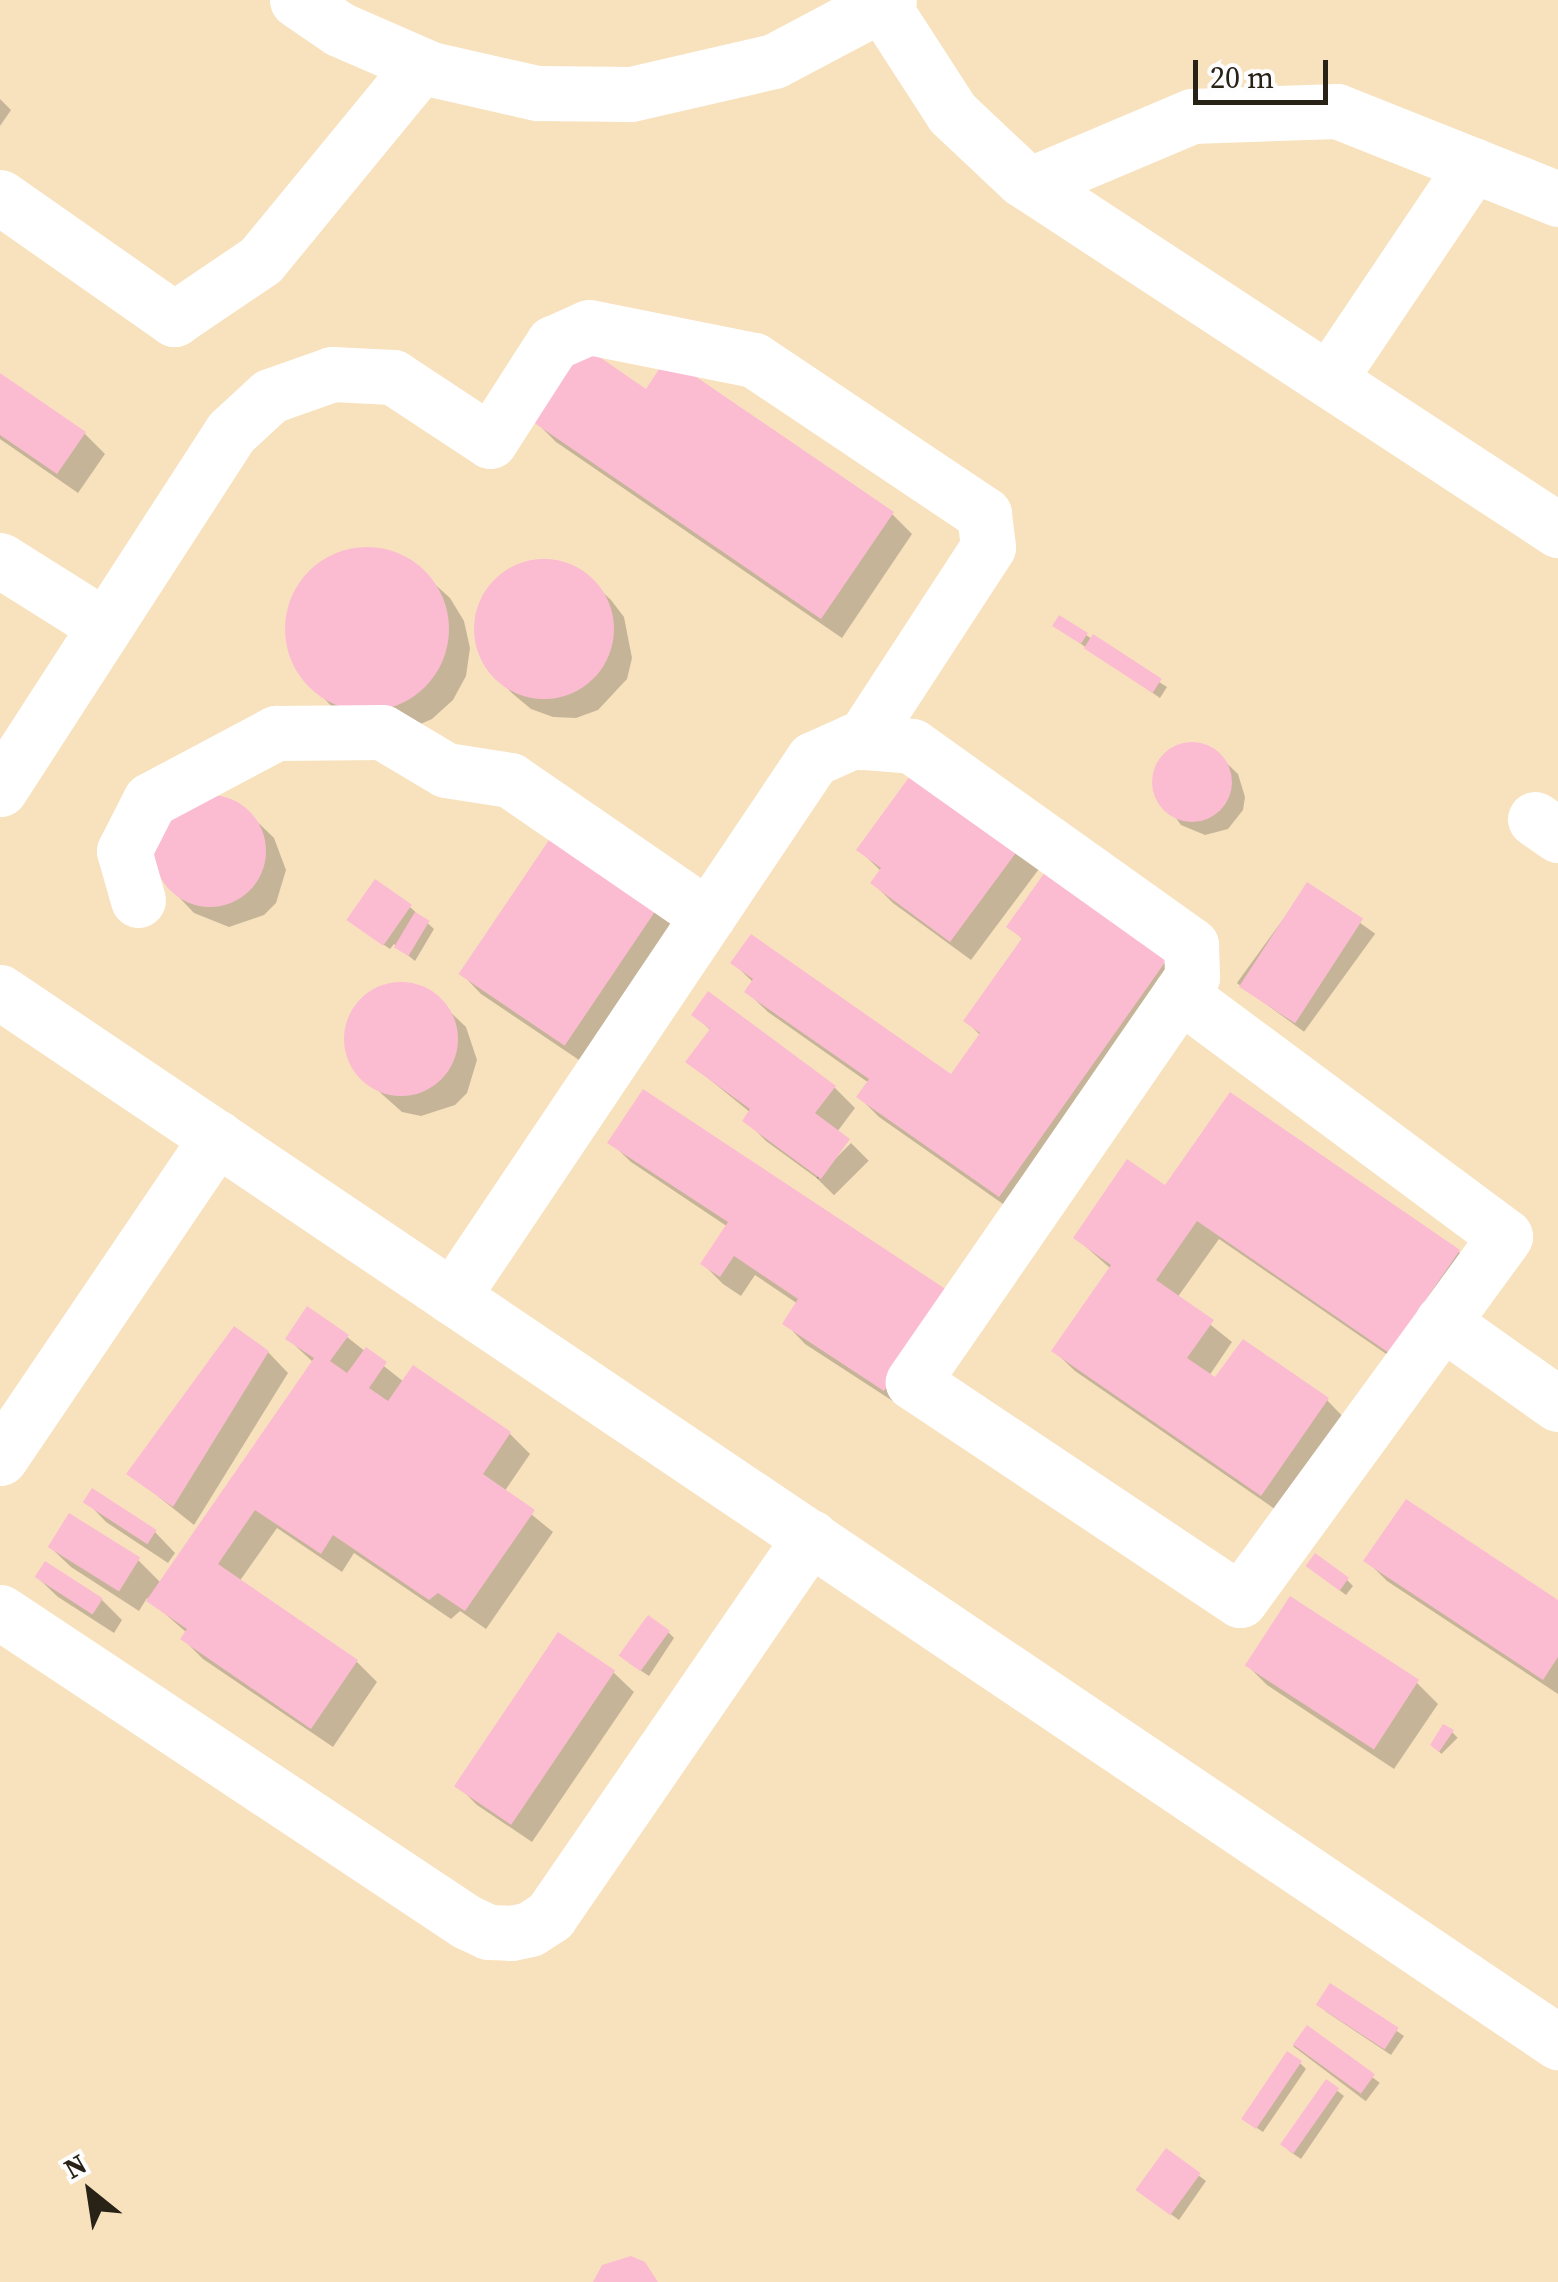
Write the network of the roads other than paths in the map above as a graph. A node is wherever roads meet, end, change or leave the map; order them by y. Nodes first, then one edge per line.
1 (297, 0) edge
2 (884, 1) edge
3 (421, 64) junction
4 (1473, 165) junction
5 (1032, 184) junction
6 (0, 197) edge
7 (1558, 199) edge
8 (1329, 379) junction
9 (1558, 530) edge
10 (0, 560) edge
11 (105, 626) junction
12 (861, 742) junction
13 (0, 789) edge
14 (138, 900) dead end
15 (708, 916) junction
16 (0, 992) edge
17 (1180, 995) junction
18 (217, 1138) junction
19 (452, 1297) junction
20 (1442, 1322) junction
21 (1558, 1404) edge
22 (0, 1458) edge
23 (810, 1538) junction
24 (0, 1612) edge
25 (1558, 2042) edge

1 - 3 lane
2 - 3 lane
2 - 5 lane
3 - 6 lane
4 - 5 lane
4 - 7 lane
4 - 8 lane
5 - 8 lane
8 - 9 lane
10 - 11 lane
11 - 12 lane
11 - 13 lane
12 - 15 lane
12 - 17 lane
14 - 15 lane
15 - 19 lane
16 - 18 lane
17 - 20 lane
17 - 20 lane
18 - 19 lane
18 - 22 lane
19 - 23 lane
20 - 21 lane
23 - 24 lane
23 - 25 lane

